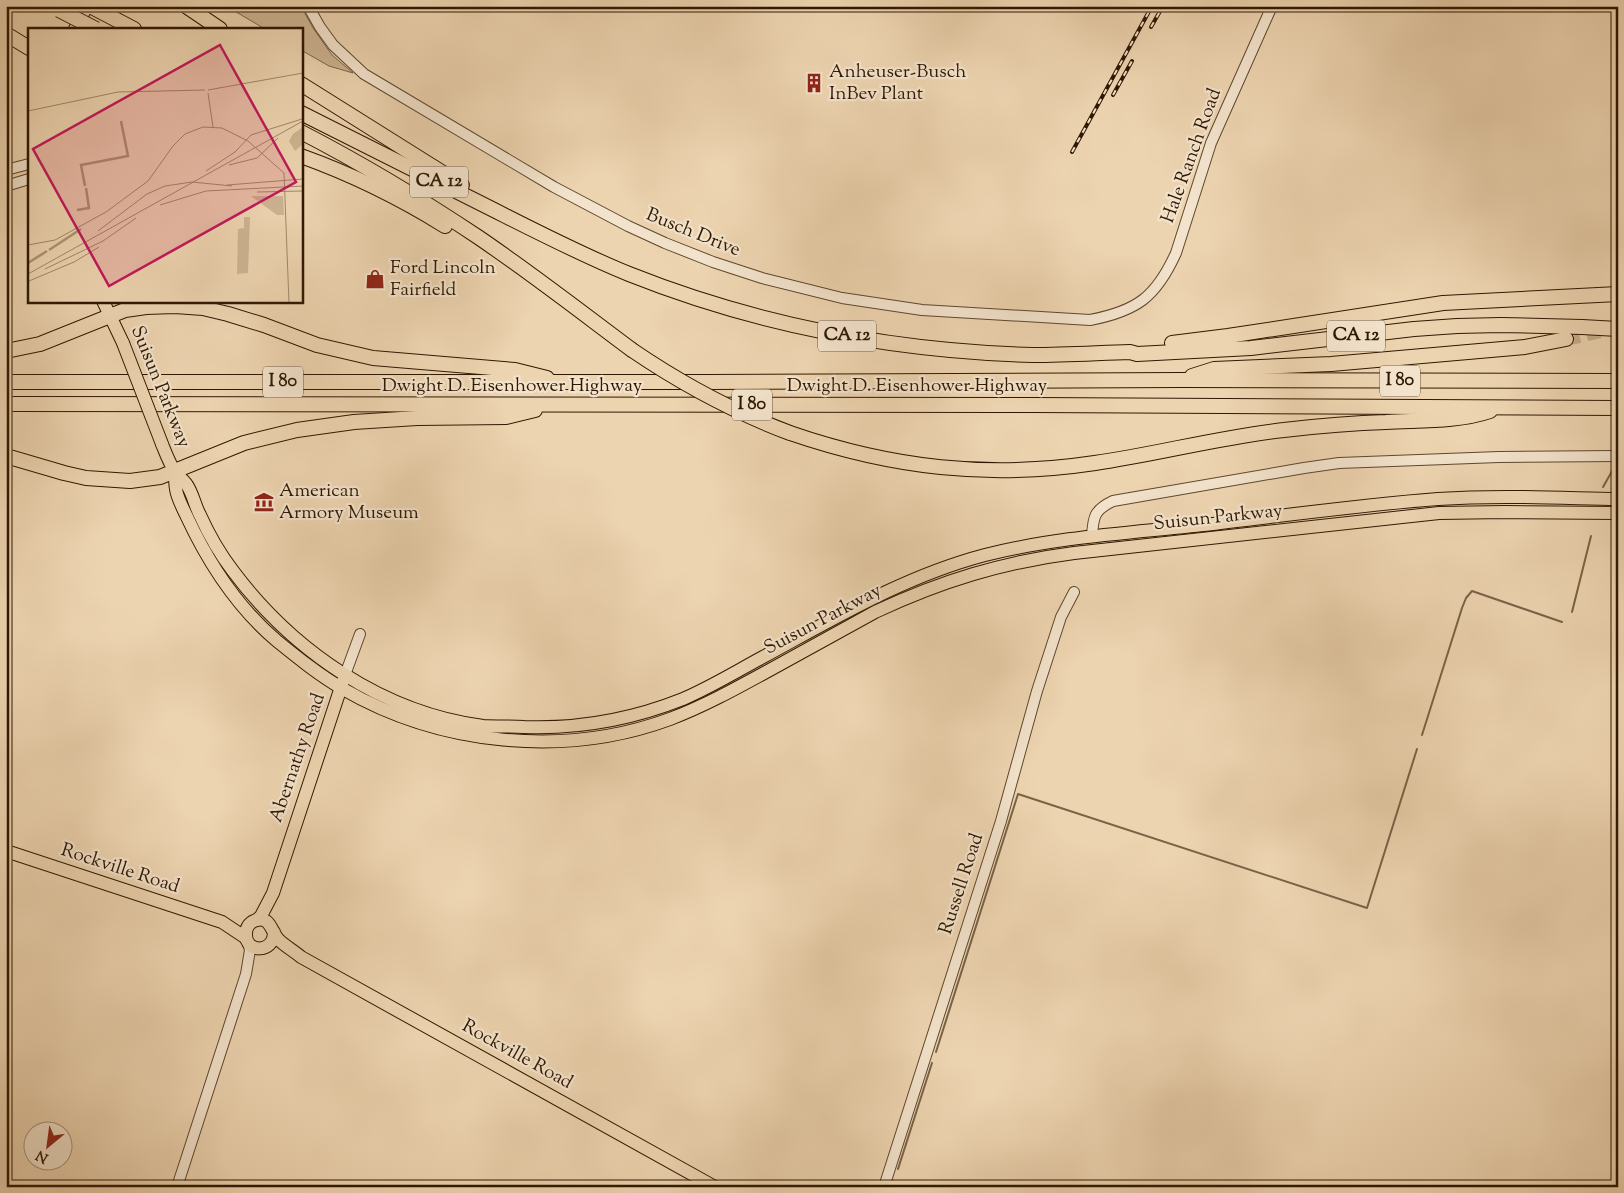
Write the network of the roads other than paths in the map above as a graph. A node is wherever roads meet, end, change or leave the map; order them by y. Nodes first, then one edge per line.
1 (88, 6) edge
2 (186, 6) edge
3 (308, 6) edge
4 (1272, 6) edge
5 (55, 8) edge
6 (77, 28) edge
7 (94, 28) edge
8 (132, 28) edge
9 (219, 28) edge
10 (6, 34) edge
11 (28, 47) edge
12 (302, 85) edge
13 (302, 114) edge
14 (302, 133) edge
15 (302, 156) edge
16 (28, 164) edge
17 (6, 170) edge
18 (28, 179) edge
19 (6, 186) edge
20 (577, 252) junction
21 (556, 294) junction
22 (1618, 294) edge
23 (104, 302) edge
24 (1132, 308) joint
25 (111, 316) junction
26 (1618, 329) edge
27 (1566, 339) tunnel mouth
28 (6, 351) edge
29 (1130, 352) junction
30 (1182, 380) junction
31 (1618, 381) edge
32 (6, 382) edge
33 (560, 383) junction
34 (6, 404) edge
35 (559, 405) junction
36 (1498, 408) junction
37 (1618, 408) edge
38 (6, 456) edge
39 (1618, 456) edge
40 (175, 472) junction
41 (1618, 499) edge
42 (1618, 513) edge
43 (192, 514) junction
44 (1092, 537) junction
45 (1074, 592) dead end
46 (360, 634) dead end
47 (345, 675) junction
48 (342, 688) junction
49 (6, 851) edge
50 (273, 893) junction
51 (254, 921) junction
52 (222, 922) junction
53 (272, 928) junction
54 (247, 940) junction
55 (265, 947) junction
56 (301, 957) junction
57 (246, 974) junction
58 (177, 1187) edge
59 (715, 1187) edge
60 (884, 1187) edge

1 - 6 main road
1 - 8 highway
2 - 9 highway
3 - 24 street, Busch Drive
4 - 24 street, Hale Ranch Road
5 - 7 highway, bridge
10 - 11 highway
12 - 20 highway
13 - 20 highway, CA 12
14 - 21 highway, CA 12
15 - 21 highway
16 - 17 street
18 - 19 street
20 - 29 highway, CA 12
21 - 36 highway, CA 12, bridge
22 - 29 highway
23 - 25 main road, Suisun Parkway
25 - 28 highway
25 - 33 highway
25 - 40 main road, Suisun Parkway, bridge
26 - 29 highway, CA 12, bridge
27 - 30 highway
30 - 31 highway, Dwight D. Eisenhower Highway / I 80
30 - 33 highway, Dwight D. Eisenhower Highway / I 80
32 - 33 highway, Dwight D. Eisenhower Highway / I 80
34 - 35 highway, Dwight D. Eisenhower Highway / I 80
35 - 36 highway, Dwight D. Eisenhower Highway / I 80
35 - 40 highway
36 - 37 highway, Dwight D. Eisenhower Highway / I 80
38 - 40 highway
39 - 44 street
40 - 43 main road, Suisun Parkway
41 - 44 main road, Suisun Parkway
42 - 48 main road, Suisun Parkway
43 - 47 main road, Suisun Parkway
43 - 48 main road, Suisun Parkway
44 - 47 main road, Suisun Parkway
45 - 60 street, Russell Road
46 - 47 street, Abernathy Road
47 - 48 main road, Abernathy Road
48 - 50 main road, Abernathy Road
49 - 52 main road, Rockville Road
50 - 51 main road, Abernathy Road
50 - 53 main road, Abernathy Road
51 - 52 main road, Rockville Road
51 - 53 main road
51 - 54 main road
52 - 54 main road, Rockville Road
53 - 55 main road
53 - 56 main road, Rockville Road
54 - 55 main road
54 - 57 street
55 - 56 main road, Rockville Road
55 - 57 street
56 - 59 main road, Rockville Road
57 - 58 street

